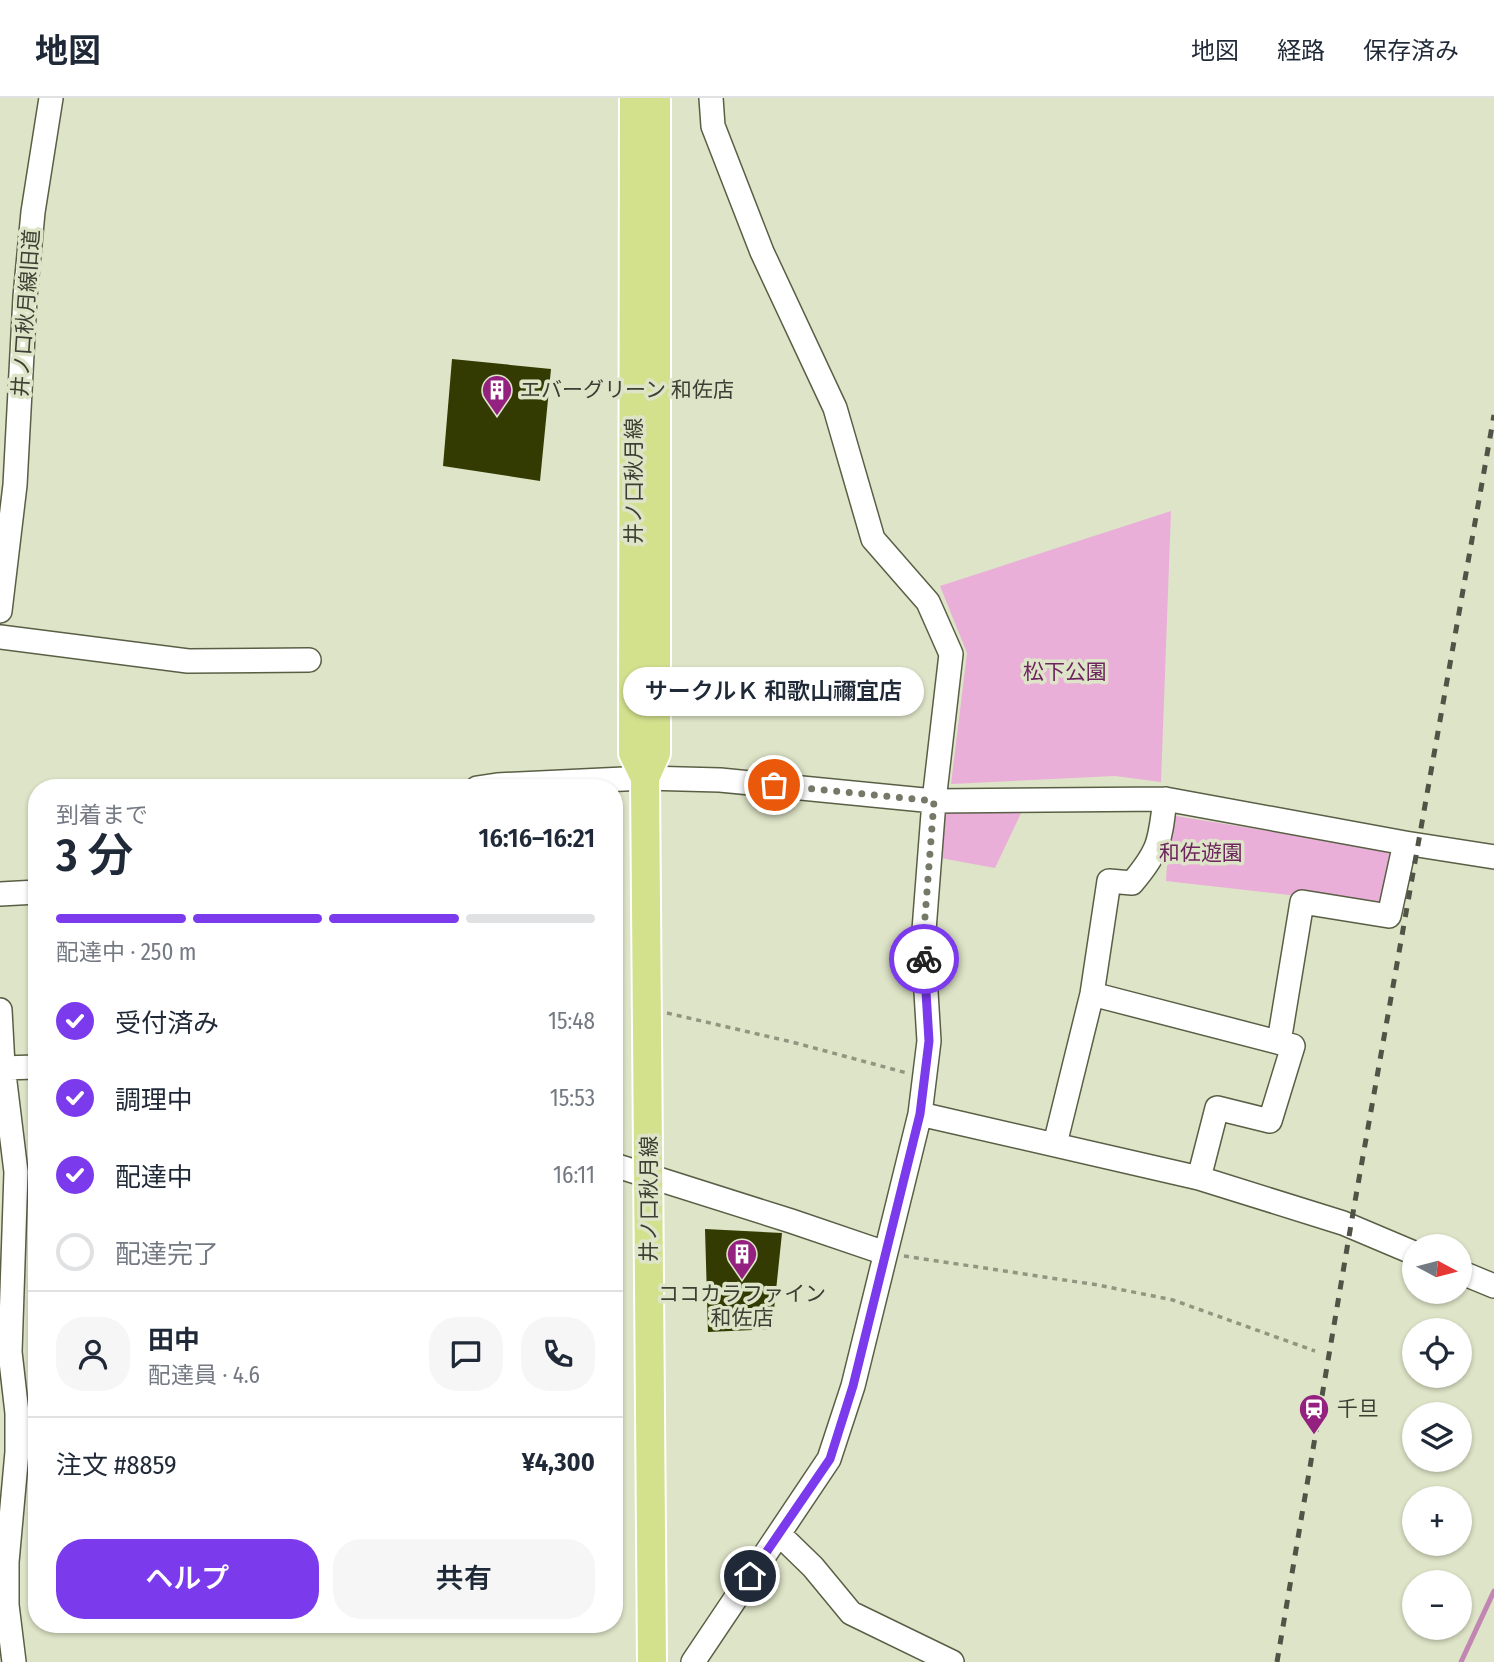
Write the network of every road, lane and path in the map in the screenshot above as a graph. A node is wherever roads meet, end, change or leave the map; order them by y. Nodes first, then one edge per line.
1 (51, 98) edge
2 (634, 98) edge
3 (656, 98) edge
4 (711, 98) edge
5 (7, 485) edge
6 (0, 611) edge
7 (0, 637) edge
8 (309, 660) dead end
9 (645, 778) junction
10 (623, 779) edge
11 (1165, 799) junction
12 (934, 801) junction
13 (1405, 843) junction
14 (1494, 857) edge
15 (28, 892) edge
16 (0, 894) edge
17 (1091, 994) junction
18 (648, 1008) junction
19 (0, 1010) edge
20 (1279, 1042) junction
21 (2, 1067) edge
22 (28, 1067) edge
23 (925, 1078) junction
24 (920, 1114) junction
25 (1055, 1144) junction
26 (623, 1167) edge
27 (649, 1176) junction
28 (1199, 1178) junction
29 (1402, 1248) edge
30 (885, 1254) junction
31 (1472, 1277) edge
32 (1494, 1286) edge
33 (1315, 1351) dead end
34 (779, 1534) junction
35 (14, 1662) edge
36 (652, 1662) edge
37 (692, 1662) edge
38 (952, 1662) edge

1 - 5 street, 井ノ口秋月線旧道
2 - 9 main road, 井ノ口秋月線
3 - 9 main road, 井ノ口秋月線
4 - 12 street
5 - 6 street, 井ノ口秋月線旧道
7 - 8 street
9 - 10 street
9 - 12 street
9 - 18 main road, 井ノ口秋月線
11 - 12 street
11 - 13 street
11 - 17 street
12 - 23 street
13 - 14 street
13 - 20 street
15 - 16 street
17 - 20 street
17 - 25 street
18 - 23 path
18 - 27 main road, 井ノ口秋月線
19 - 21 street
20 - 28 street
21 - 22 street
21 - 35 street
23 - 24 street
24 - 25 street
24 - 30 street
25 - 28 street
26 - 27 street
27 - 30 street
27 - 36 main road, 井ノ口秋月線
28 - 29 street
30 - 33 path
30 - 34 street
31 - 32 street
34 - 37 street
34 - 38 street

